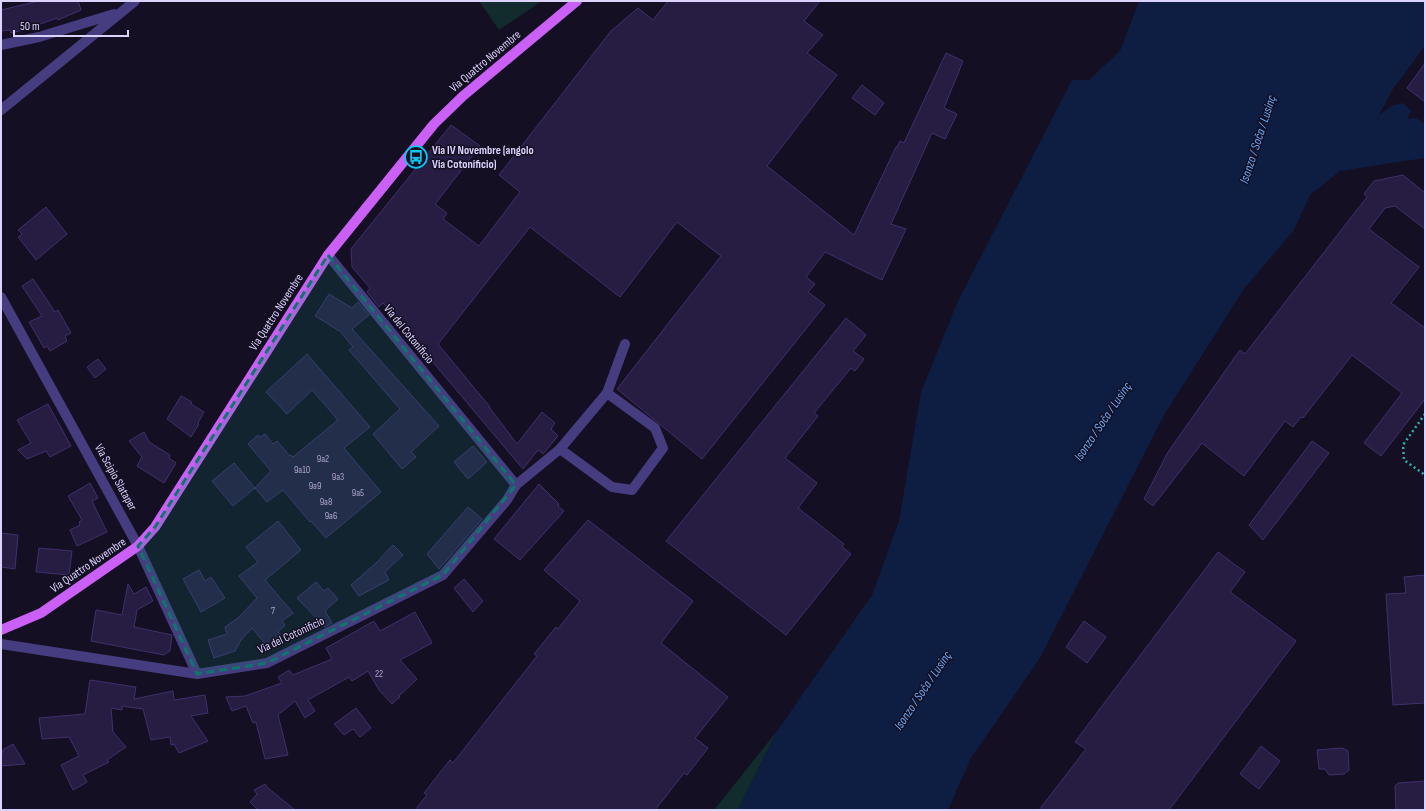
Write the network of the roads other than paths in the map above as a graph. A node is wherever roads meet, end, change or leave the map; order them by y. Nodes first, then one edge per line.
1 (135, 1) edge
2 (577, 1) edge
3 (120, 13) junction
4 (1, 45) edge
5 (1, 110) edge
6 (328, 254) junction
7 (1, 297) edge
8 (626, 344) dead end
9 (607, 393) junction
10 (560, 449) junction
11 (516, 485) junction
12 (138, 546) junction
13 (1, 630) edge
14 (1, 644) edge
15 (197, 674) junction

1 - 3 street
2 - 6 main road, Via Quattro Novembre
3 - 4 street
3 - 5 street
6 - 11 street, Via del Cotonificio
6 - 12 main road, Via Quattro Novembre
7 - 12 street, Via Scipio Slataper
8 - 9 street, Via del Cotonificio
9 - 10 street, Via del Cotonificio
9 - 10 street
10 - 11 street, Via del Cotonificio
11 - 15 street, Via del Cotonificio
12 - 13 main road, Via Quattro Novembre
12 - 15 street, Via Scipio Slataper
14 - 15 street, Via del Cotonificio

